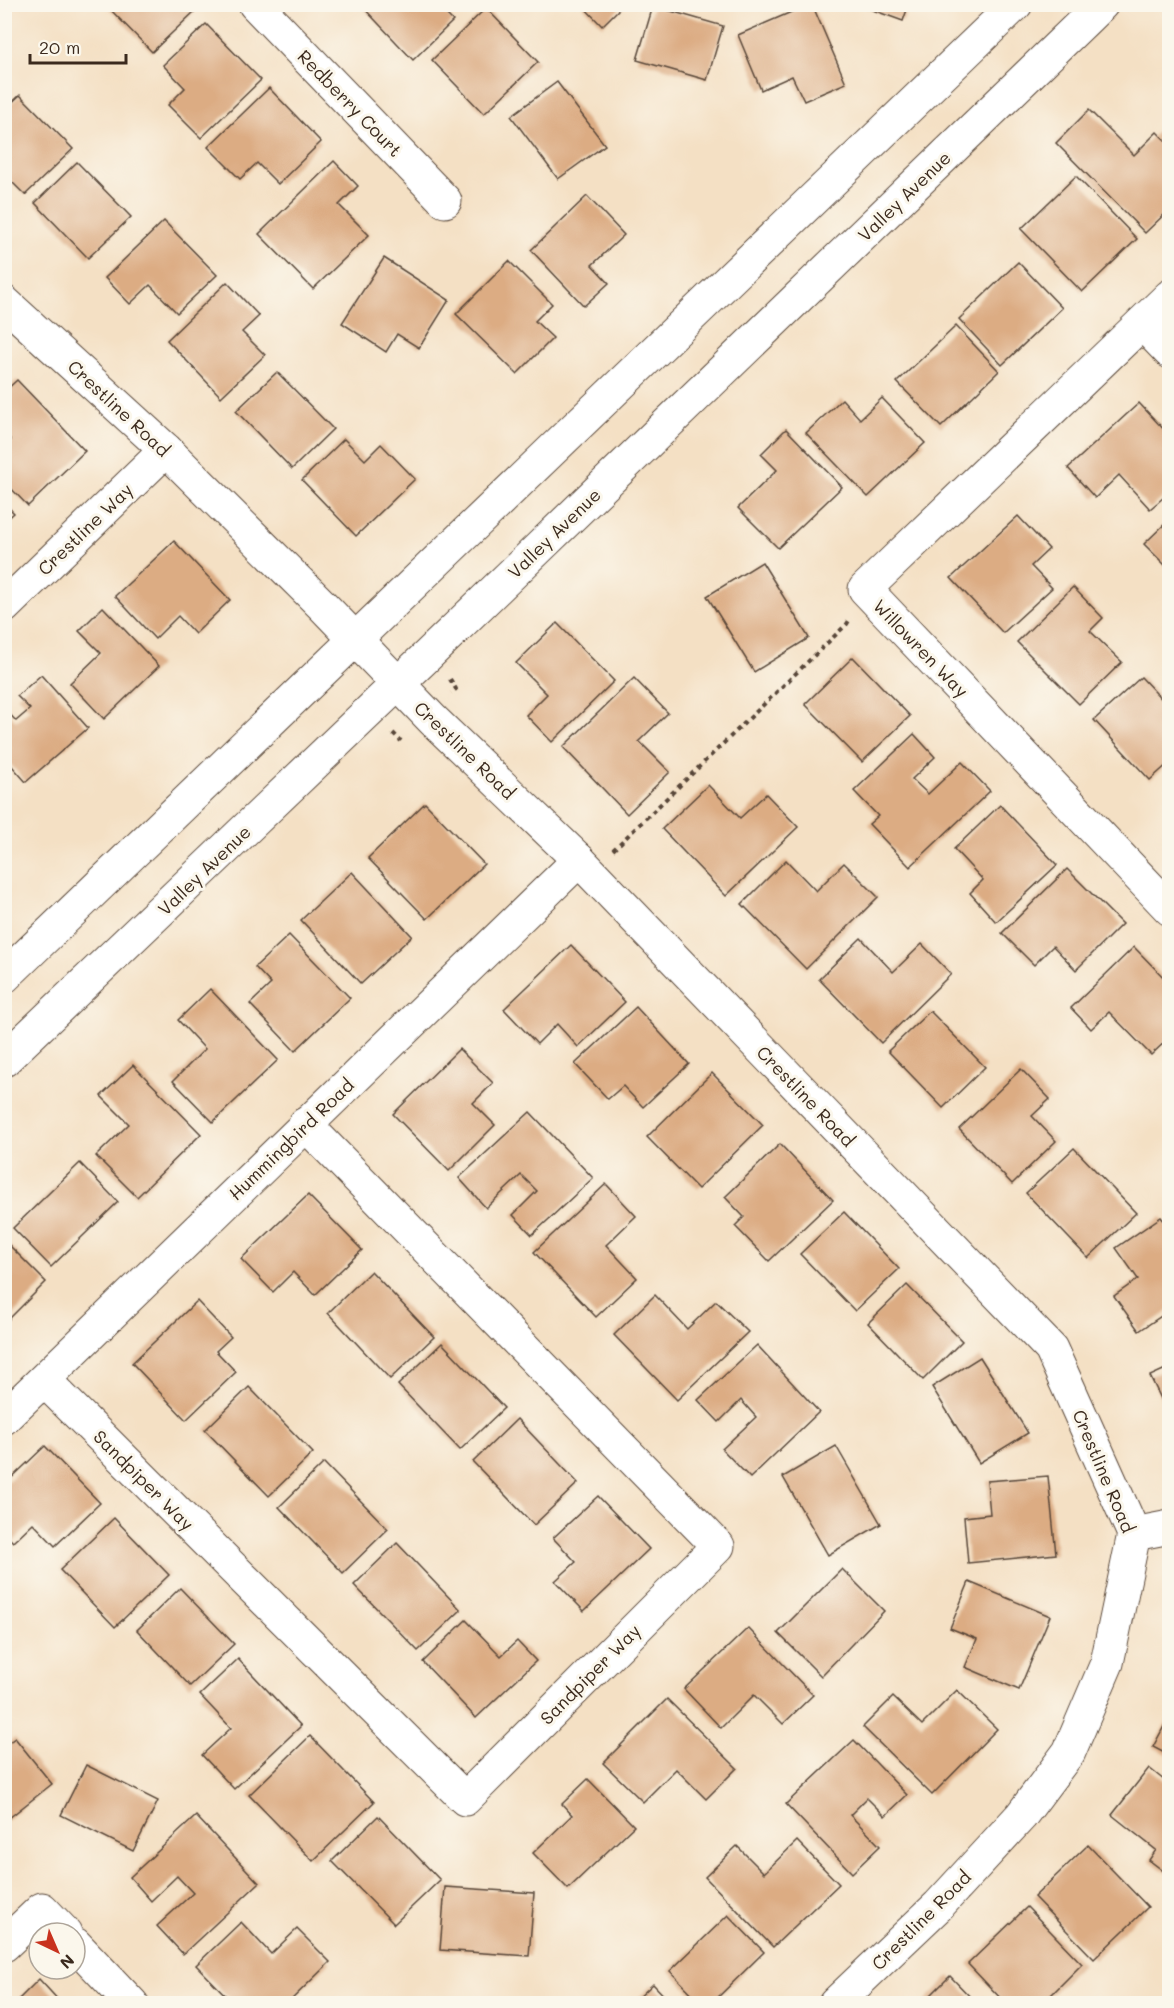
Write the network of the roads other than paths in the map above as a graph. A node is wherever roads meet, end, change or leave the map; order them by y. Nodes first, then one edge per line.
1 (255, 4) edge
2 (1016, 4) edge
3 (1102, 4) edge
4 (445, 201) dead end
5 (1170, 296) edge
6 (4, 302) edge
7 (1142, 323) junction
8 (1170, 352) edge
9 (166, 450) junction
10 (4, 607) edge
11 (356, 640) junction
12 (398, 683) junction
13 (584, 866) junction
14 (1170, 909) edge
15 (4, 977) edge
16 (4, 1060) edge
17 (305, 1124) junction
18 (44, 1380) junction
19 (4, 1418) edge
20 (1170, 1527) edge
21 (1134, 1534) junction
22 (29, 1921) edge
23 (54, 1921) edge
24 (27, 1923) edge
25 (4, 1945) edge
26 (87, 1957) edge
27 (132, 2004) edge
28 (835, 2004) edge

1 - 4 street, Redberry Court
2 - 11 street
3 - 12 street, Valley Avenue
5 - 7 street, Willowren Way
6 - 9 street, Crestline Road
7 - 8 street
7 - 14 street, Willowren Way
9 - 10 street, Crestline Way
9 - 11 street, Crestline Road
11 - 12 street, Crestline Road
11 - 15 street
12 - 13 street, Crestline Road
12 - 16 street, Valley Avenue
13 - 17 street, Hummingbird Road
13 - 21 street, Crestline Road
17 - 18 street, Hummingbird Road
17 - 18 street, Sandpiper Way
18 - 19 street, Hummingbird Road
20 - 21 street
21 - 28 street, Crestline Road
22 - 23 street
24 - 25 street
26 - 27 street

